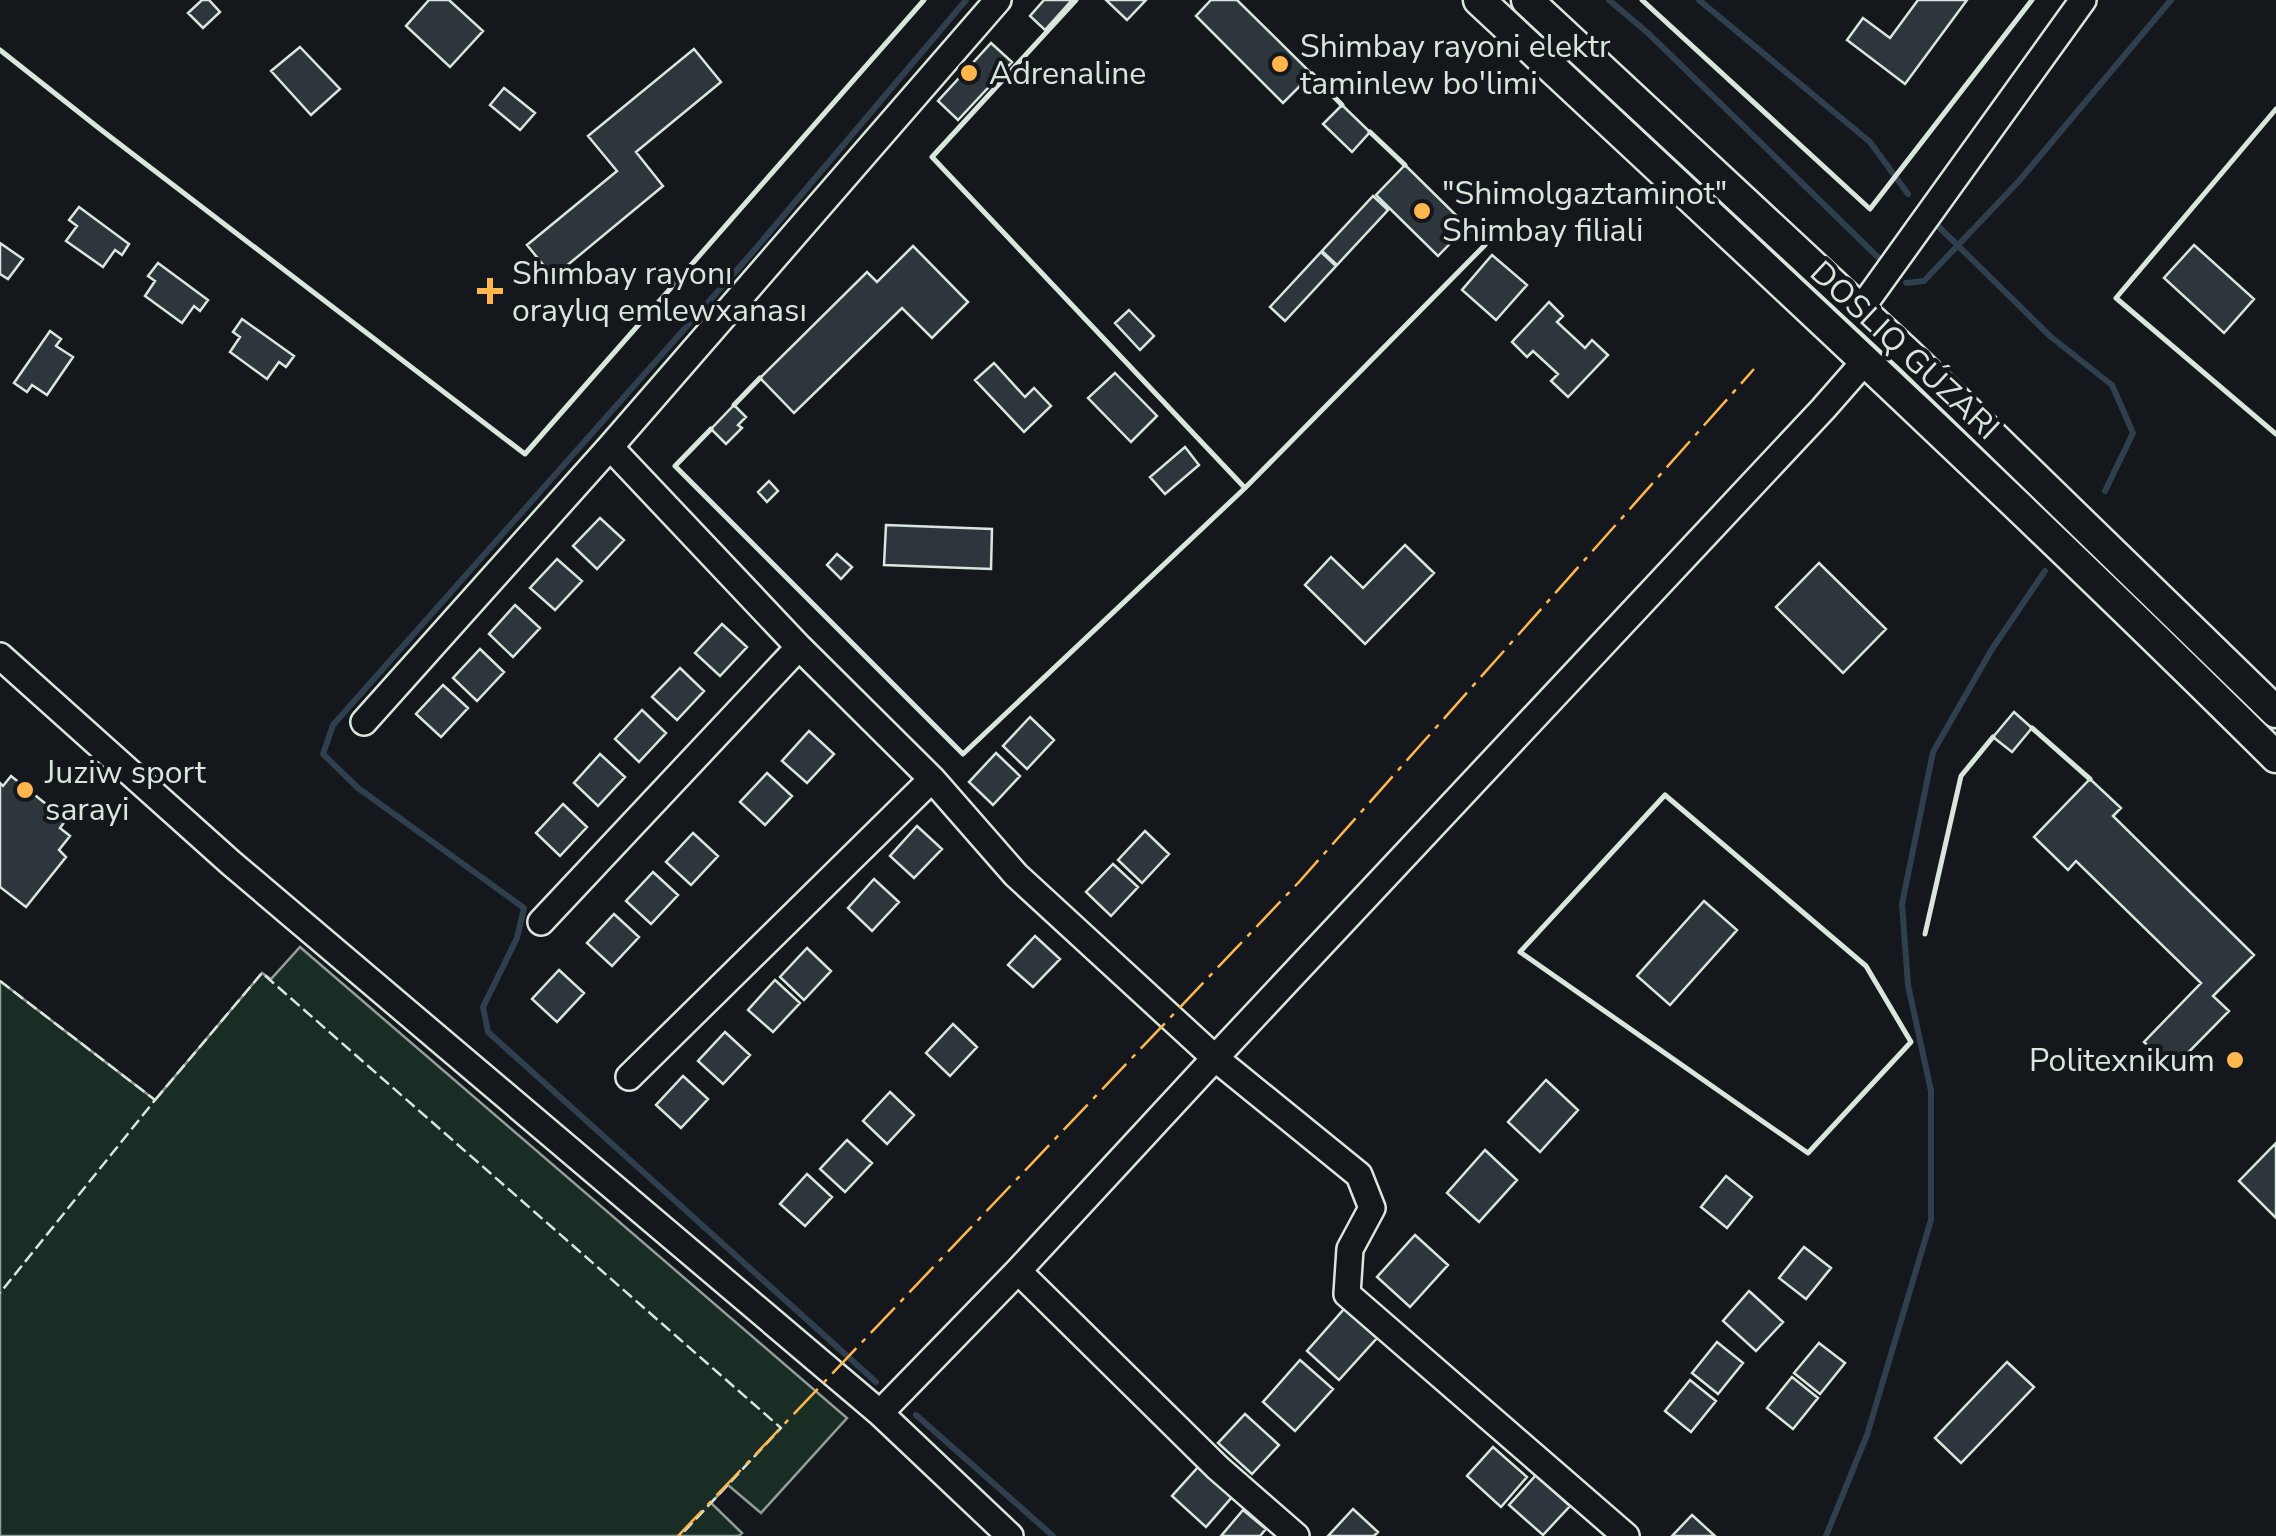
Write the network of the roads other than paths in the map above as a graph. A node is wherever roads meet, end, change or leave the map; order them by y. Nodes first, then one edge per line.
1 (998, 0) edge
2 (1479, 0) edge
3 (1528, 0) edge
4 (2083, 0) edge
5 (1860, 310) junction
6 (1866, 360) junction
7 (610, 447) junction
8 (799, 647) junction
9 (0, 656) edge
10 (2276, 712) edge
11 (364, 722) dead end
12 (2276, 756) edge
13 (932, 779) junction
14 (541, 922) dead end
15 (1215, 1058) junction
16 (628, 1077) dead end
17 (1018, 1271) junction
18 (880, 1414) junction
19 (1010, 1536) edge
20 (1296, 1536) edge
21 (1626, 1536) edge

1 - 7 street
2 - 6 main road
3 - 5 main road
4 - 5 street
5 - 10 main road
6 - 12 main road
6 - 15 street
7 - 8 street
7 - 11 street
8 - 13 street
8 - 14 street
9 - 18 street
13 - 15 street
13 - 16 street
15 - 17 street
15 - 21 street
17 - 18 street
17 - 20 street
18 - 19 street

